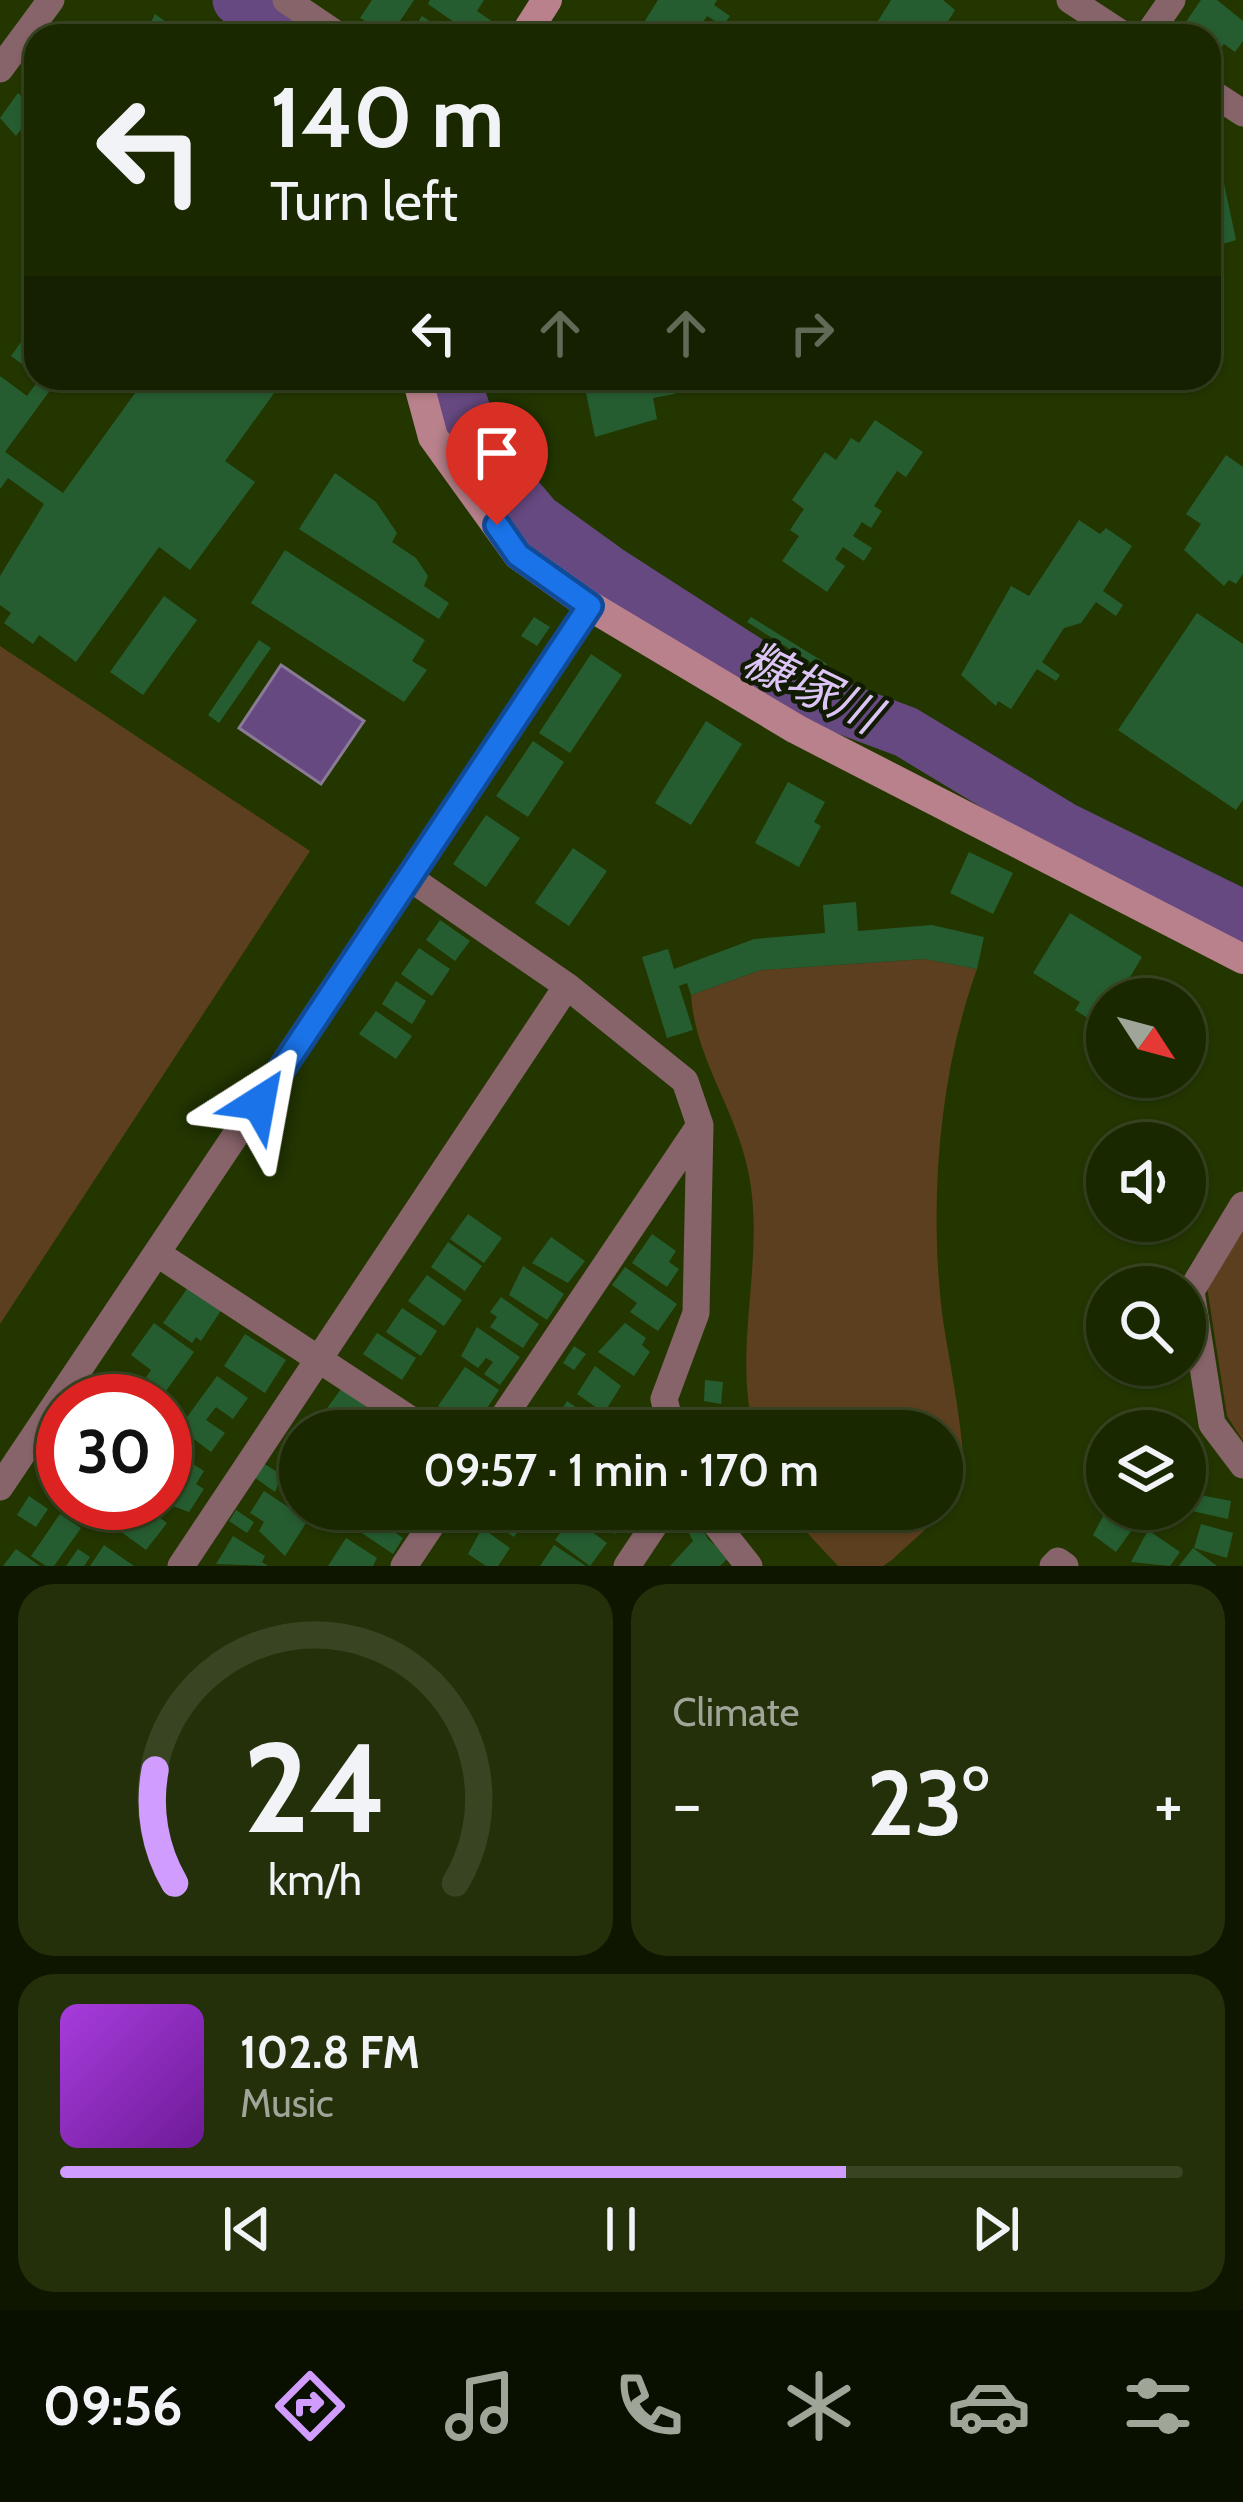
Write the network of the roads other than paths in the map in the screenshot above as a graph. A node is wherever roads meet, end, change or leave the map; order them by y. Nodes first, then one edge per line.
1 (286, 0) edge
2 (1070, 0) edge
3 (321, 24) edge
4 (1107, 24) edge
5 (24, 37) edge
6 (0, 69) edge
7 (421, 390) edge
8 (590, 606) junction
9 (410, 878) junction
10 (1243, 959) edge
11 (566, 986) junction
12 (700, 1125) junction
13 (1243, 1204) edge
14 (158, 1254) junction
15 (319, 1359) junction
16 (396, 1410) edge
17 (508, 1410) edge
18 (667, 1410) edge
19 (1243, 1466) edge
20 (0, 1487) edge
21 (428, 1530) edge
22 (651, 1530) edge
23 (721, 1530) edge
24 (181, 1566) edge
25 (404, 1566) edge
26 (627, 1566) edge
27 (749, 1566) edge
28 (1053, 1566) edge
29 (1065, 1566) edge

1 - 3 street
2 - 4 street
5 - 6 street
7 - 8 street
8 - 9 street
8 - 10 street
9 - 11 street
9 - 14 street
11 - 12 street
11 - 15 street
12 - 17 street
12 - 18 street
13 - 19 street
14 - 15 street
14 - 20 street
15 - 16 street
15 - 24 street
21 - 25 street
22 - 26 street
23 - 27 street
28 - 29 street

